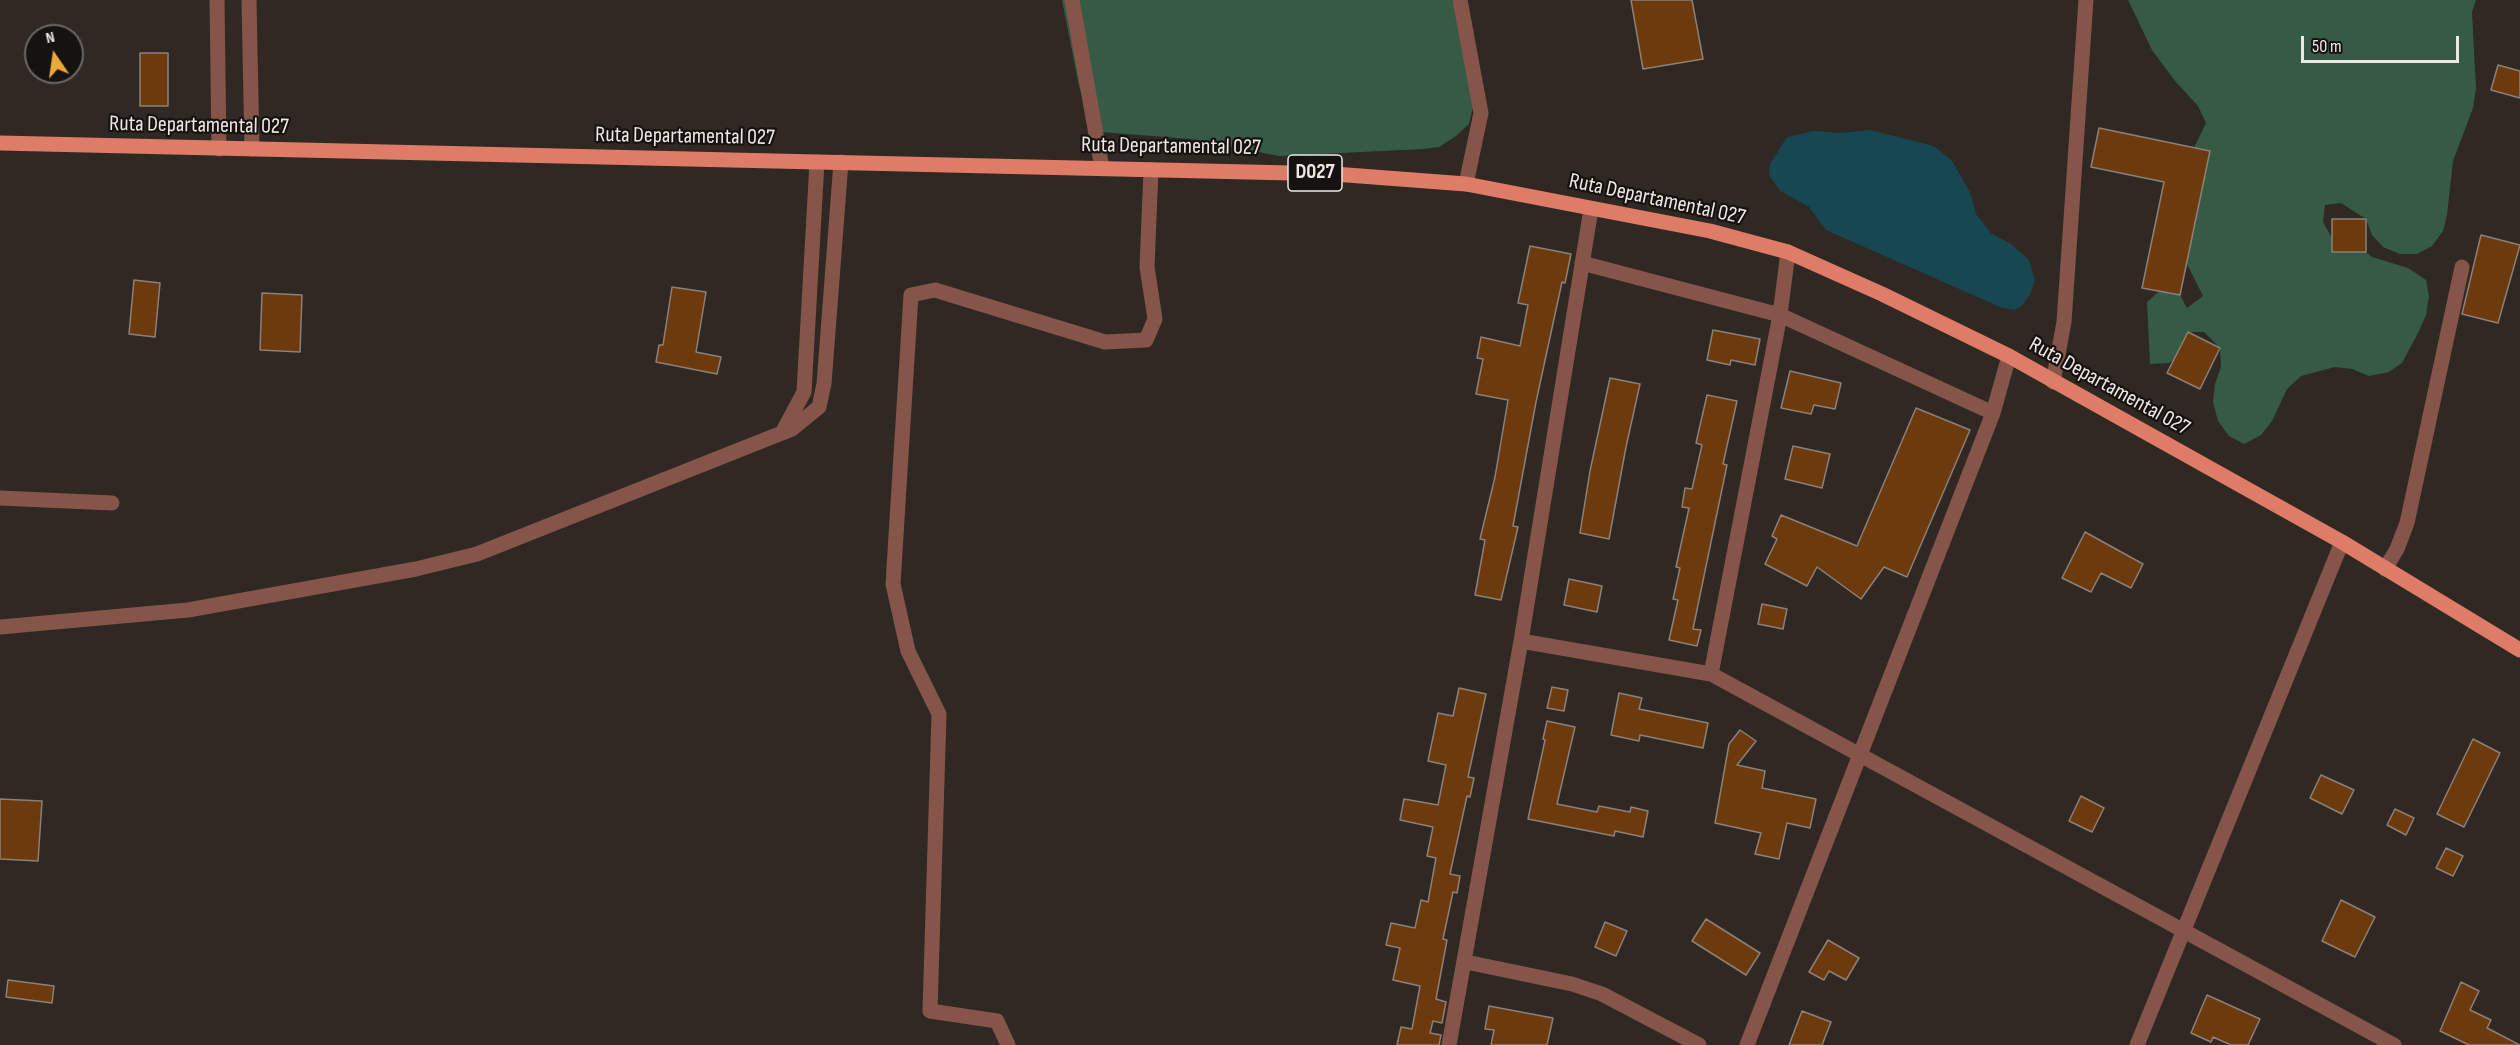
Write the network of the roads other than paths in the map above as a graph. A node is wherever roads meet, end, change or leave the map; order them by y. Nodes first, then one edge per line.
1 (217, 0) edge
2 (249, 0) edge
3 (1072, 0) edge
4 (1460, 0) edge
5 (2086, 0) edge
6 (0, 143) edge
7 (219, 149) junction
8 (252, 149) junction
9 (817, 162) junction
10 (841, 162) junction
11 (1102, 168) junction
12 (1151, 170) junction
13 (1466, 184) junction
14 (1591, 209) junction
15 (1788, 252) junction
16 (1582, 263) junction
17 (2463, 267) dead end
18 (1780, 315) junction
19 (2009, 356) junction
20 (2053, 382) junction
21 (1993, 413) junction
22 (782, 433) junction
23 (0, 498) edge
24 (112, 502) dead end
25 (2342, 542) junction
26 (2385, 568) junction
27 (0, 627) edge
28 (1521, 641) junction
29 (2520, 650) edge
30 (1712, 674) junction
31 (1859, 755) junction
32 (2182, 932) junction
33 (1466, 962) junction
34 (1008, 1045) edge
35 (1449, 1045) edge
36 (1700, 1045) edge
37 (1747, 1045) edge
38 (2137, 1045) edge
39 (2394, 1045) edge

1 - 7 street
2 - 8 street
3 - 11 street
4 - 13 street
5 - 20 street
6 - 7 main road, Ruta Departamental 027 / D027
7 - 8 main road, Ruta Departamental 027 / D027
8 - 9 main road, Ruta Departamental 027 / D027
9 - 10 main road, Ruta Departamental 027 / D027
9 - 22 street
10 - 11 main road, Ruta Departamental 027 / D027
10 - 22 street
11 - 12 main road, Ruta Departamental 027 / D027
12 - 13 main road, Ruta Departamental 027 / D027
12 - 34 street
13 - 14 main road, Ruta Departamental 027 / D027
14 - 15 main road, Ruta Departamental 027 / D027
14 - 16 street
15 - 18 street
15 - 19 main road, Ruta Departamental 027 / D027
16 - 18 street
16 - 28 street
17 - 26 street
18 - 21 street
18 - 30 street
19 - 20 main road, Ruta Departamental 027 / D027
19 - 21 street
20 - 25 main road, Ruta Departamental 027 / D027
21 - 31 street
22 - 27 street
23 - 24 street
25 - 26 main road, Ruta Departamental 027 / D027
25 - 32 street
26 - 29 main road, Ruta Departamental 027 / D027
28 - 30 street
28 - 33 street
30 - 31 street
31 - 32 street
31 - 37 street
32 - 38 street
32 - 39 street
33 - 35 street
33 - 36 street

